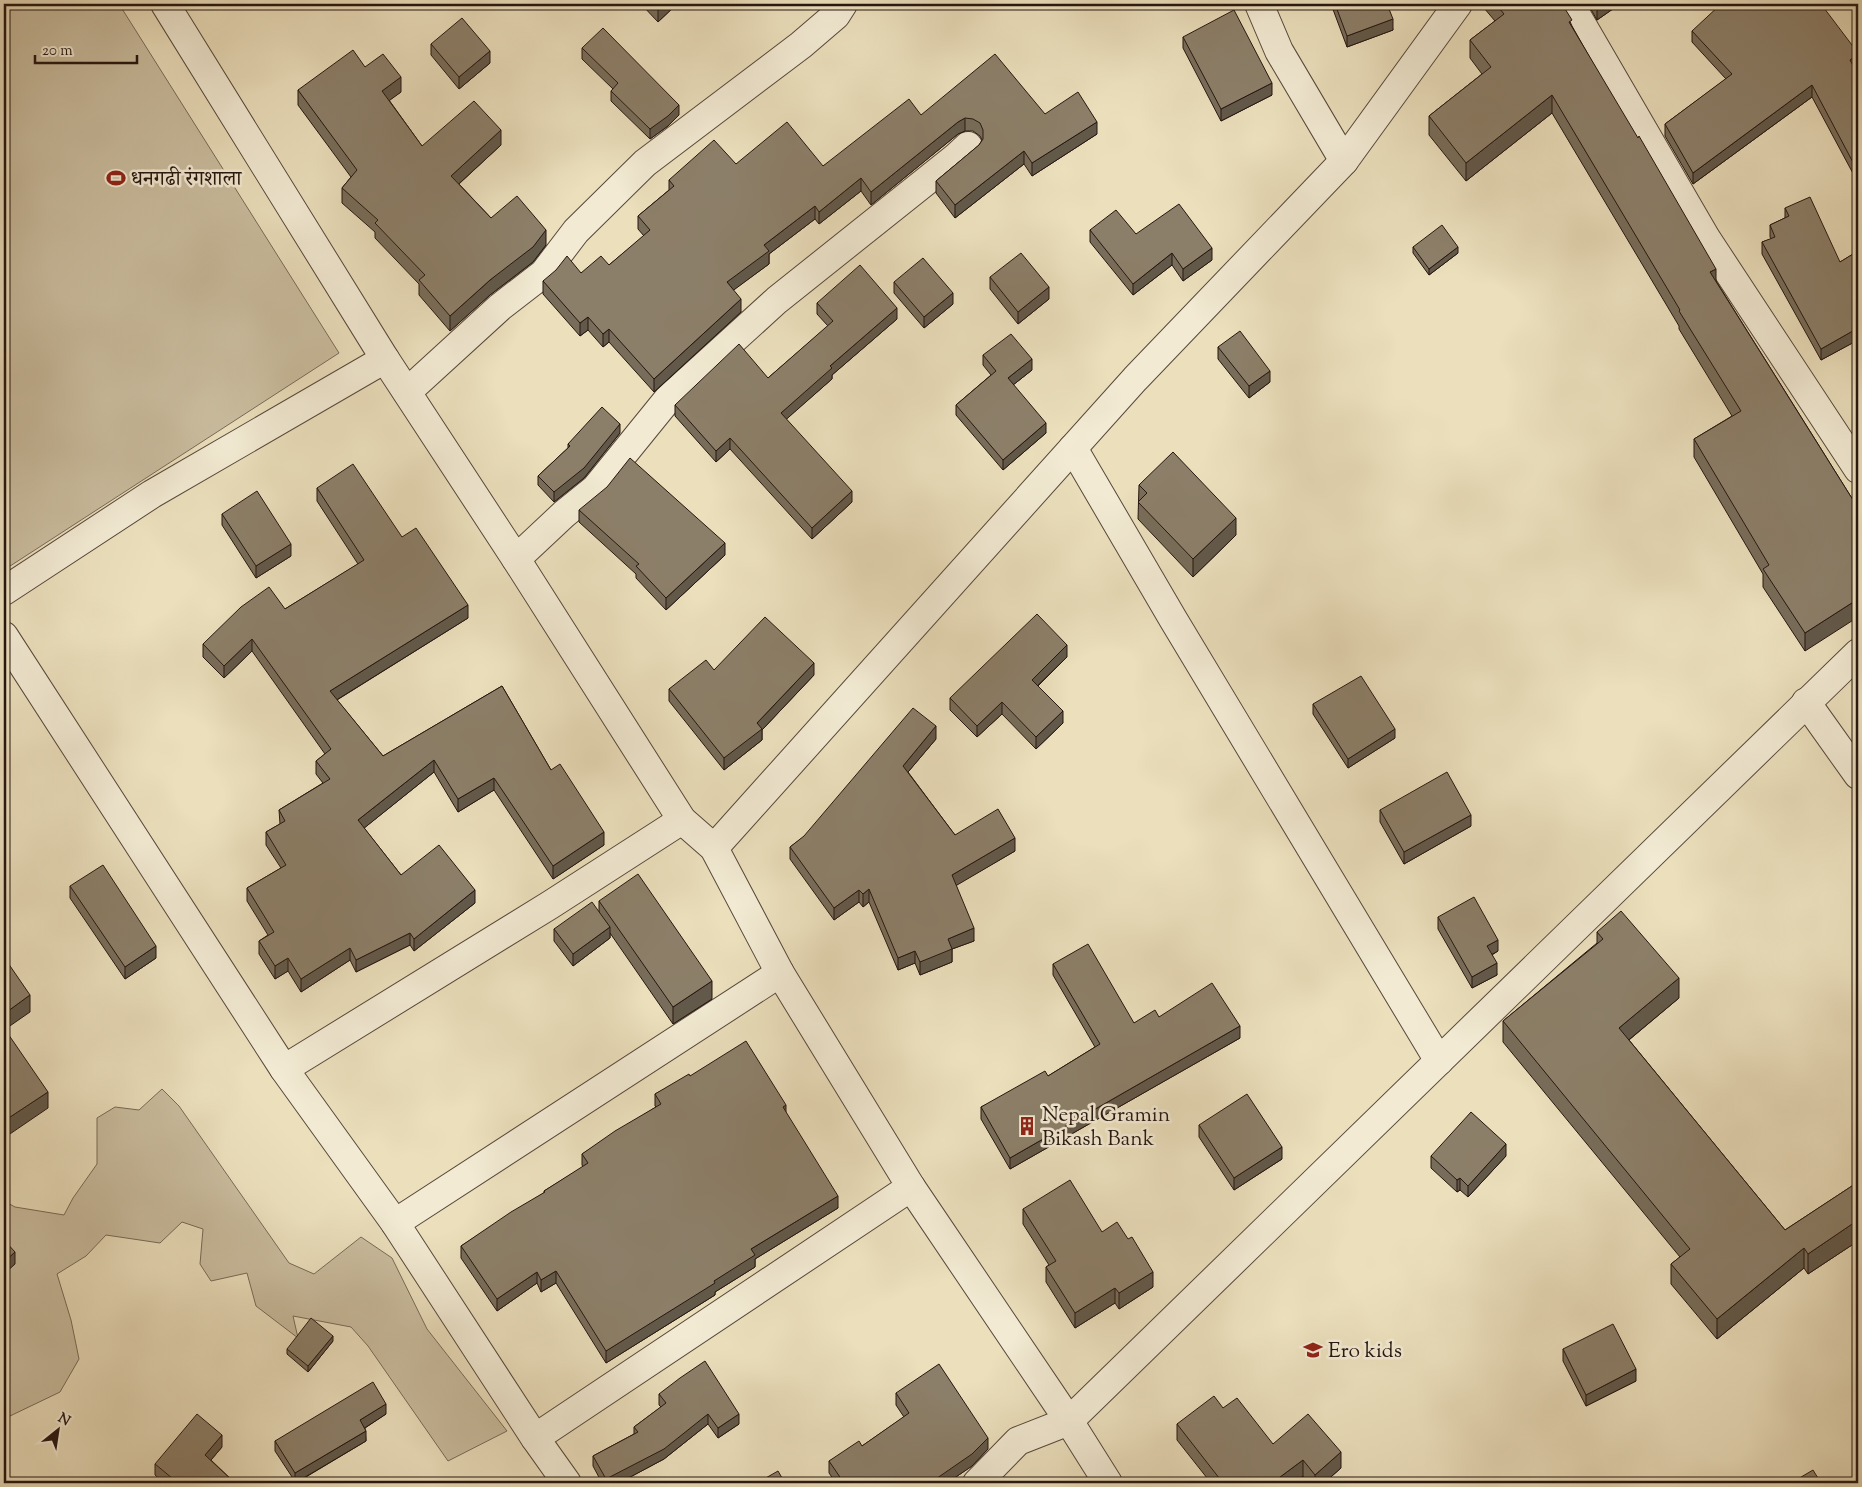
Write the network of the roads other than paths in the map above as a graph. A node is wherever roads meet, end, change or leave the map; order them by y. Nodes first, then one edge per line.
1 (165, 4) edge
2 (843, 4) edge
3 (1259, 4) edge
4 (1458, 4) edge
5 (1570, 4) edge
6 (968, 146) dead end
7 (1344, 160) junction
8 (385, 359) junction
9 (407, 392) junction
10 (1073, 448) junction
11 (1858, 469) edge
12 (516, 560) junction
13 (4, 591) edge
14 (4, 636) edge
15 (1858, 653) edge
16 (1806, 702) junction
17 (1858, 775) edge
18 (682, 820) junction
19 (714, 848) junction
20 (780, 973) junction
21 (1439, 1061) junction
22 (284, 1069) junction
23 (911, 1187) junction
24 (395, 1223) junction
25 (1069, 1421) junction
26 (535, 1438) junction
27 (568, 1483) edge
28 (977, 1483) edge
29 (1108, 1483) edge

1 - 8 street
2 - 9 street
3 - 7 street
4 - 7 street
5 - 11 street
6 - 12 street
7 - 10 street
8 - 9 street
8 - 13 street
9 - 12 street
10 - 19 street
10 - 21 street
12 - 18 street
14 - 22 street
15 - 16 street
16 - 17 street
16 - 21 street
18 - 19 street
18 - 22 street
19 - 20 street
20 - 23 street
20 - 24 street
21 - 25 street
22 - 24 street
23 - 25 street
23 - 26 street
24 - 26 street
25 - 28 street
25 - 29 street
26 - 27 street

